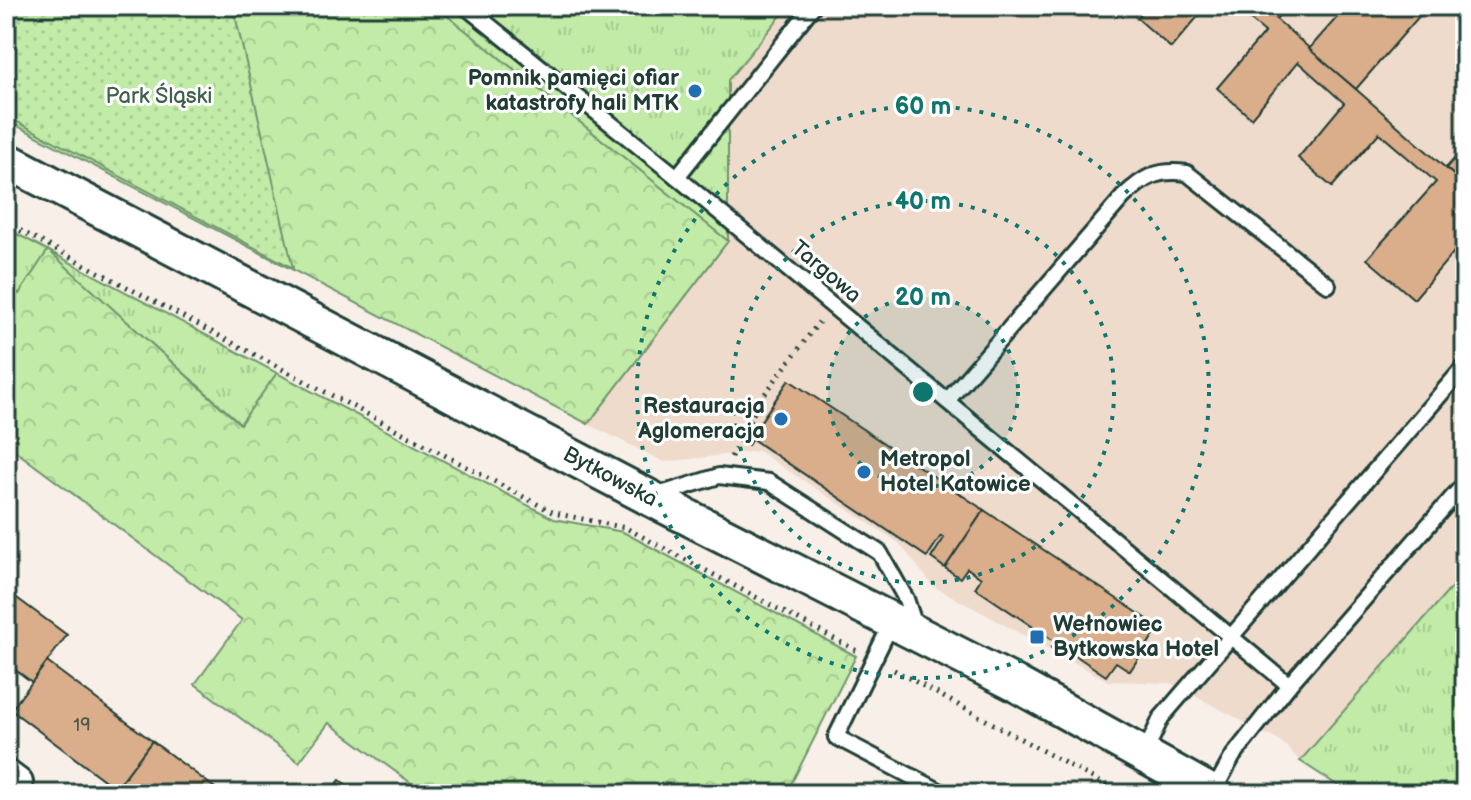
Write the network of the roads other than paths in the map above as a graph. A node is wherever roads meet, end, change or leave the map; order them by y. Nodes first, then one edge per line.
1 (465, 6) edge
2 (813, 6) edge
3 (6, 160) edge
4 (677, 177) junction
5 (1328, 285) dead end
6 (1465, 366) edge
7 (947, 401) junction
8 (1465, 483) edge
9 (650, 498) junction
10 (905, 628) junction
11 (1230, 636) junction
12 (1289, 685) junction
13 (1143, 757) junction
14 (945, 794) edge
15 (1213, 794) edge

1 - 4 lane, Targowa
2 - 4 lane
3 - 9 street, Bytkowska
4 - 7 lane, Targowa
5 - 7 lane
6 - 11 lane
7 - 11 lane, Targowa
8 - 12 lane
9 - 10 street, Bytkowska
9 - 10 lane
10 - 13 street, Bytkowska
10 - 14 lane
11 - 12 lane, Targowa
11 - 13 lane
12 - 15 lane
13 - 15 street, Bytkowska

